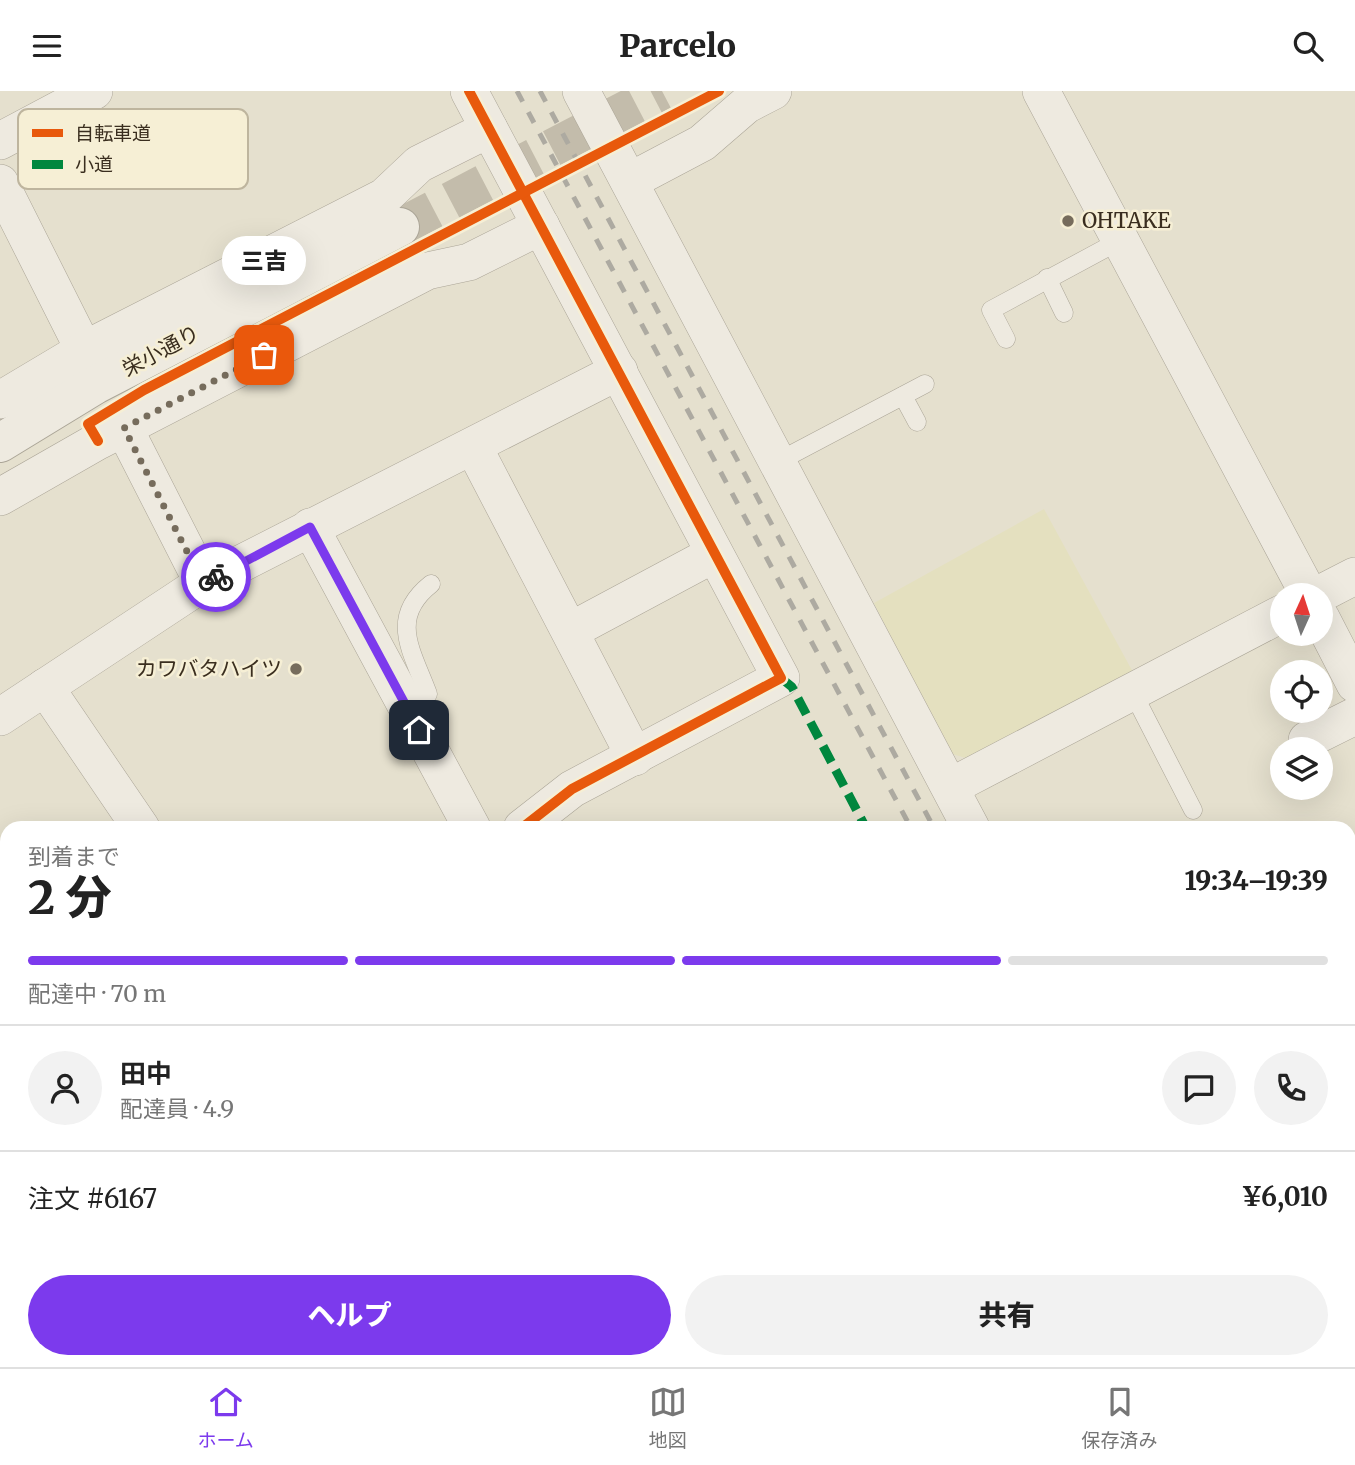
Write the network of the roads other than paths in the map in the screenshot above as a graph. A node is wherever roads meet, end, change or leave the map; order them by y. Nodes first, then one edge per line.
1 (94, 91) edge
2 (469, 91) edge
3 (581, 91) edge
4 (773, 91) edge
5 (1041, 91) edge
6 (60, 109) edge
7 (489, 129) junction
8 (18, 131) edge
9 (0, 141) edge
10 (630, 181) junction
11 (0, 183) edge
12 (541, 226) junction
13 (400, 227) tunnel mouth
14 (1119, 241) junction
15 (1047, 278) junction
16 (1064, 313) dead end
17 (1006, 339) dead end
18 (84, 350) junction
19 (619, 371) junction
20 (925, 384) dead end
21 (903, 396) junction
22 (0, 400) edge
23 (917, 422) dead end
24 (124, 428) junction
25 (0, 443) edge
26 (473, 446) junction
27 (779, 461) junction
28 (0, 497) edge
29 (310, 527) junction
30 (714, 554) junction
31 (1355, 576) edge
32 (203, 583) junction
33 (1304, 583) edge
34 (431, 584) dead end
35 (1334, 587) edge
36 (1270, 620) edge
37 (570, 631) junction
38 (1334, 643) edge
39 (1355, 684) edge
40 (45, 687) junction
41 (1132, 691) junction
42 (407, 706) junction
43 (1355, 716) edge
44 (0, 717) edge
45 (1313, 737) edge
46 (635, 757) junction
47 (950, 787) junction
48 (1193, 810) dead end
49 (136, 821) edge
50 (468, 821) edge
51 (532, 821) edge
52 (967, 821) edge

1 - 6 street
2 - 7 street
3 - 10 street
4 - 10 street
5 - 14 street
7 - 12 street
7 - 18 street
8 - 9 street
10 - 27 street
11 - 18 street
12 - 19 street
12 - 24 street
13 - 25 street, 栄小通り
14 - 15 lane
14 - 33 street
15 - 16 lane
15 - 17 lane
18 - 22 street
19 - 26 street
19 - 30 street
20 - 21 lane
21 - 23 lane
21 - 27 lane
24 - 28 street
24 - 32 street
26 - 29 street
26 - 37 street
27 - 47 street
29 - 32 street
29 - 42 street
30 - 37 street
30 - 46 street
31 - 35 street
32 - 40 street
34 - 42 lane
36 - 41 street
37 - 46 street
38 - 39 street
40 - 44 street
40 - 49 street
41 - 47 street
41 - 48 lane
42 - 50 street
43 - 45 street
46 - 51 street
47 - 52 street

